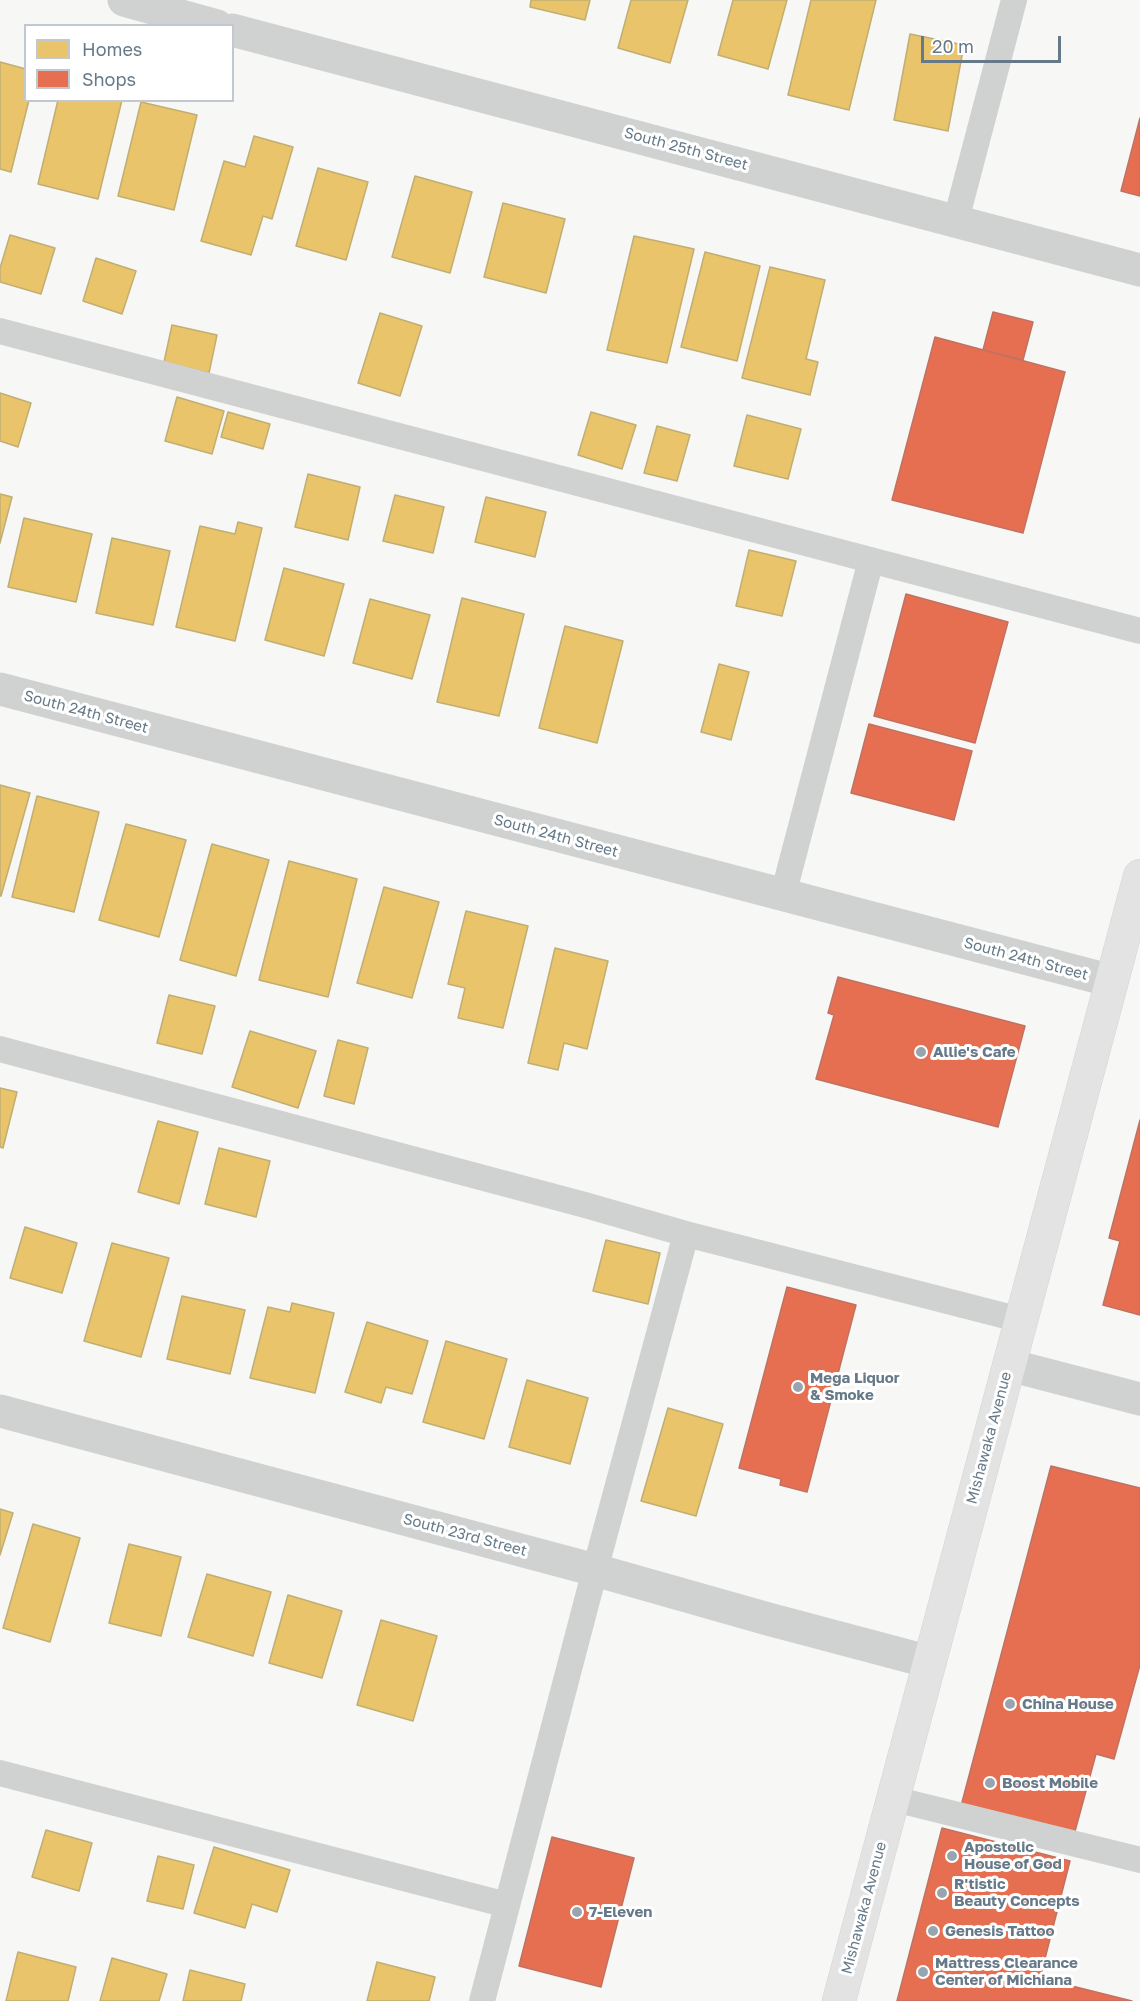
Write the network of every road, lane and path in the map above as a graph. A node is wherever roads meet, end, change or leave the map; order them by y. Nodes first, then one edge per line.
1 (124, 0) edge
2 (1014, 0) edge
3 (210, 24) edge
4 (234, 31) edge
5 (956, 220) junction
6 (1140, 270) edge
7 (0, 331) edge
8 (871, 560) junction
9 (1140, 631) edge
10 (0, 689) edge
11 (1140, 876) edge
12 (783, 895) junction
13 (1133, 931) edge
14 (1112, 981) junction
15 (0, 1049) edge
16 (686, 1234) junction
17 (1021, 1320) junction
18 (1009, 1365) junction
19 (1140, 1399) edge
20 (0, 1411) edge
21 (595, 1570) junction
22 (930, 1662) junction
23 (0, 1773) edge
24 (894, 1799) junction
25 (1140, 1860) edge
26 (507, 1905) junction
27 (482, 2001) edge
28 (839, 2001) edge

1 - 3 street
2 - 5 lane
4 - 5 street, South 25th Street
5 - 6 street, South 25th Street
7 - 8 lane
8 - 9 lane
8 - 12 lane
10 - 12 street, South 24th Street
11 - 13 main road, Mishawaka Avenue
12 - 14 street, South 24th Street
13 - 14 main road, Mishawaka Avenue
14 - 17 main road, Mishawaka Avenue
15 - 16 lane
16 - 17 lane
16 - 21 lane
17 - 18 main road, Mishawaka Avenue
18 - 19 street
18 - 22 main road, Mishawaka Avenue
20 - 21 street, South 23rd Street
21 - 22 street, South 23rd Street
21 - 26 lane
22 - 24 main road, Mishawaka Avenue
23 - 26 lane
24 - 25 lane
24 - 28 main road, Mishawaka Avenue
26 - 27 lane

